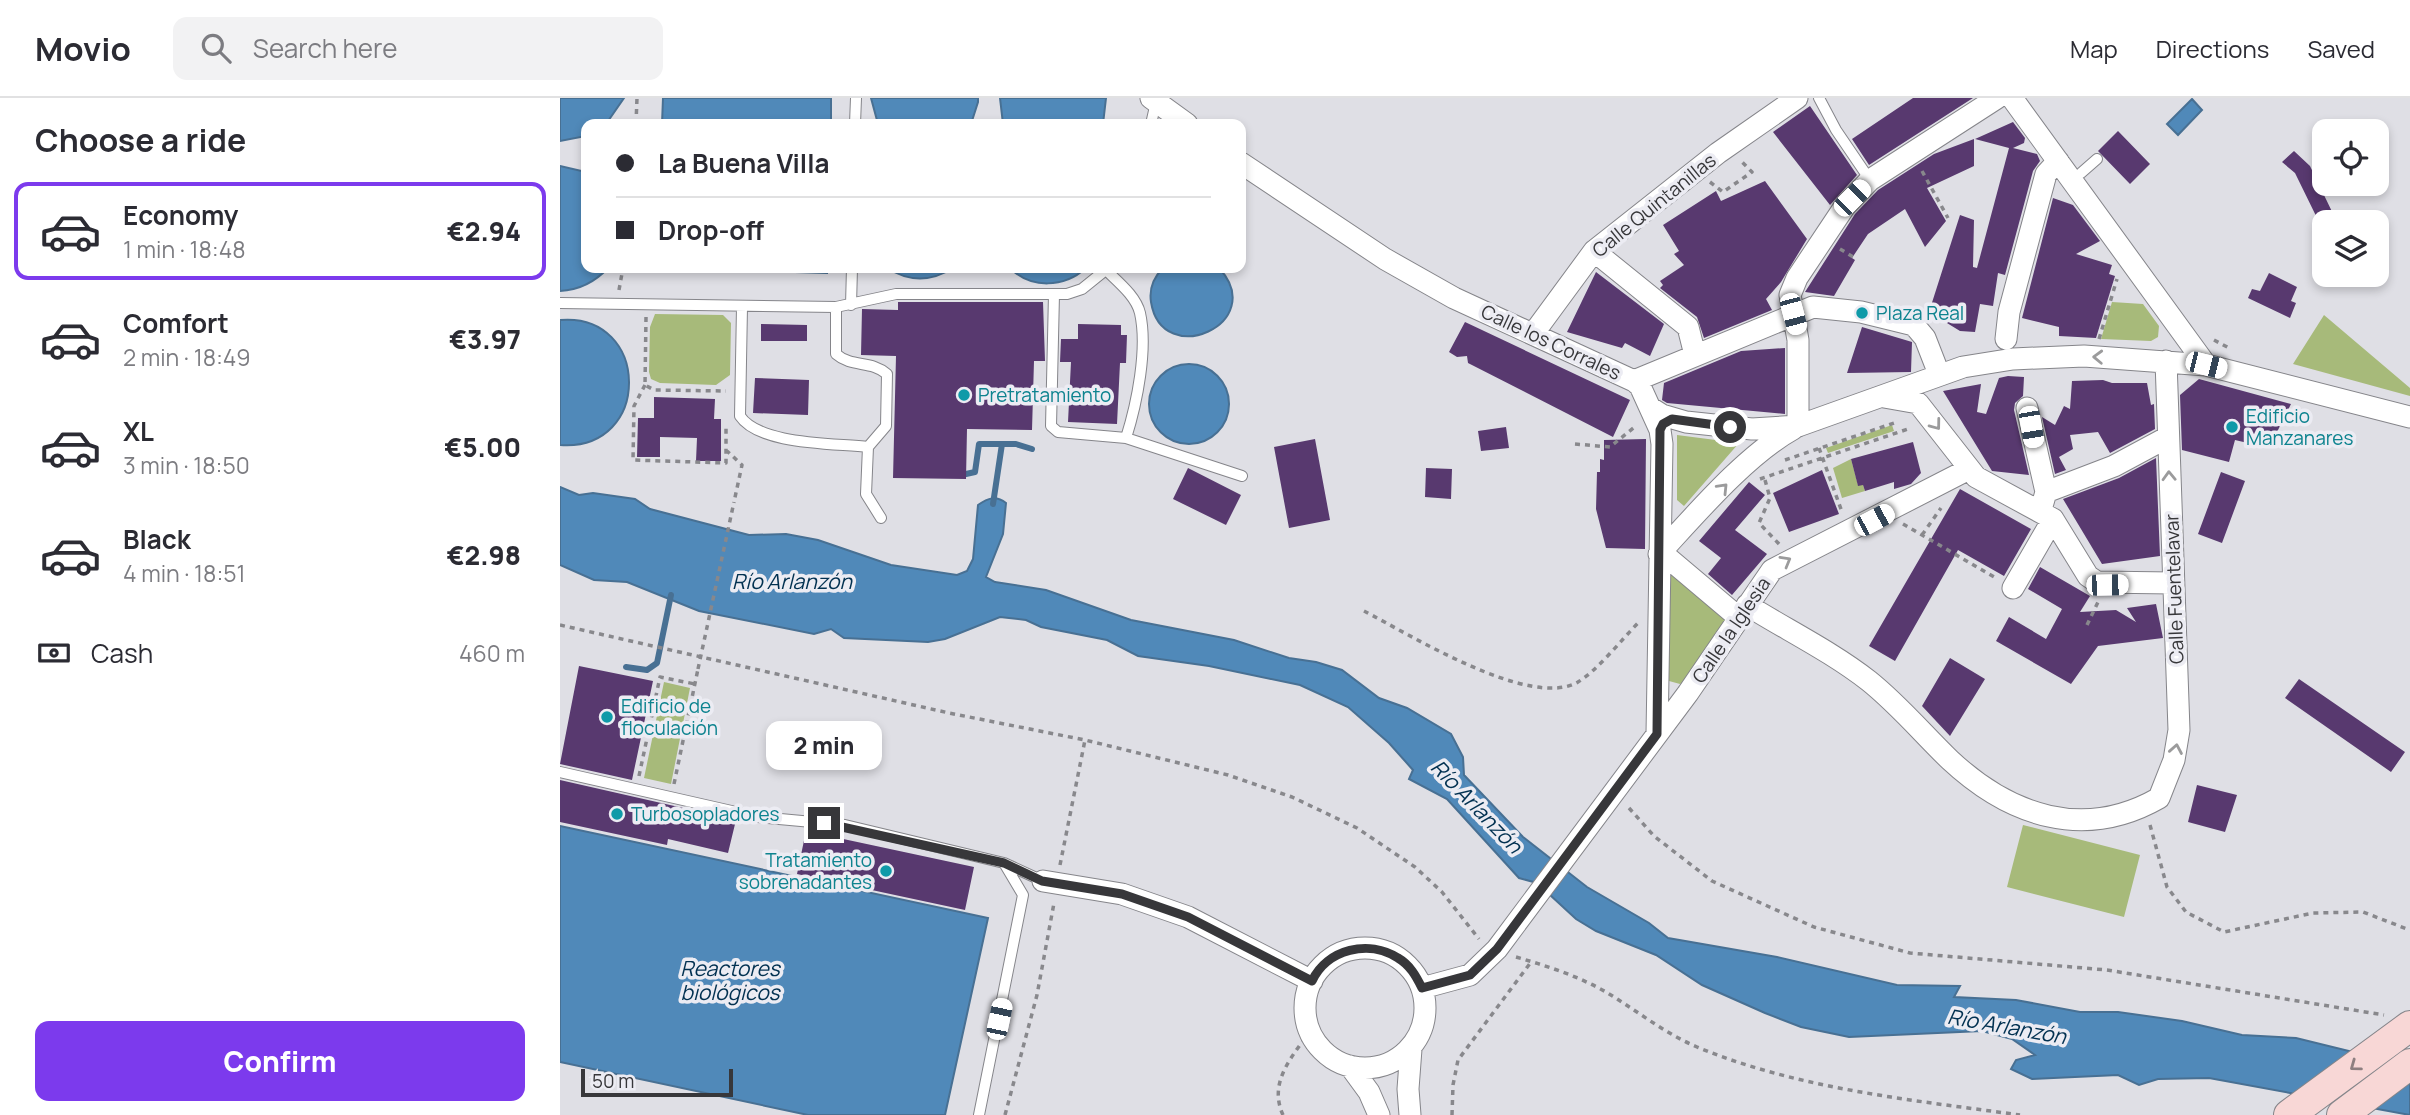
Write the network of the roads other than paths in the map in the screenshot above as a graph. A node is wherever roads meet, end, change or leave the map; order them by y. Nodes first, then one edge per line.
1 (856, 98) edge
2 (1797, 98) edge
3 (1819, 98) edge
4 (1997, 98) edge
5 (2012, 98) edge
6 (1154, 100) edge
7 (855, 119) edge
8 (1152, 119) edge
9 (1180, 119) edge
10 (2097, 159) dead end
11 (2058, 161) junction
12 (1246, 166) edge
13 (2081, 173) dead end
14 (1870, 180) junction
15 (1594, 251) junction
16 (852, 273) edge
17 (1102, 273) edge
18 (1111, 273) edge
19 (1054, 294) junction
20 (560, 303) edge
21 (851, 305) junction
22 (742, 307) junction
23 (836, 307) junction
24 (1793, 314) junction
25 (1534, 334) junction
26 (2006, 340) dead end
27 (1695, 355) junction
28 (2166, 361) junction
29 (2206, 365) junction
30 (1931, 377) junction
31 (1634, 381) junction
32 (1878, 397) junction
33 (1918, 403) junction
34 (2027, 408) dead end
35 (2410, 418) edge
36 (1657, 419) junction
37 (1798, 426) junction
38 (1747, 429) junction
39 (2168, 437) junction
40 (1126, 438) junction
41 (868, 447) junction
42 (1754, 457) junction
43 (1969, 469) junction
44 (1242, 476) dead end
45 (1661, 506) junction
46 (2046, 508) junction
47 (881, 518) dead end
48 (1693, 519) junction
49 (1660, 553) junction
50 (2173, 583) junction
51 (2012, 588) road end
52 (1742, 611) junction
53 (1658, 683) junction
54 (1688, 693) junction
55 (1657, 734) junction
56 (560, 772) edge
57 (1004, 863) junction
58 (1050, 882) joint
59 (1312, 981) junction
60 (1422, 988) junction
61 (2398, 1021) edge
62 (1411, 1049) junction
63 (2410, 1064) edge
64 (1350, 1066) junction
65 (979, 1115) edge
66 (1379, 1115) edge
67 (1410, 1115) edge
68 (2289, 1115) edge
69 (2342, 1115) edge

1 - 7 lane
2 - 15 street, Calle Quintanillas
3 - 14 lane
4 - 14 street
5 - 11 street
6 - 8 lane
6 - 9 street
10 - 13 lane
11 - 26 street
11 - 29 street
12 - 25 street, Calle los Corrales
14 - 24 street
15 - 25 street, Calle Quintanillas
15 - 27 street
16 - 21 lane
17 - 19 lane
18 - 40 lane
19 - 21 lane
19 - 40 lane
20 - 22 lane
21 - 23 lane
22 - 23 lane
22 - 41 lane
23 - 41 lane
24 - 27 street
24 - 30 street
24 - 37 street
25 - 31 street, Calle los Corrales
27 - 31 street
28 - 29 street
28 -> 30 street
28 - 39 street, Calle Fuentelavar
29 - 35 street
30 - 32 street
30 - 33 street
31 - 36 street, Calle los Corrales
32 - 33 street
32 - 37 street
33 -> 43 street
34 - 46 street
36 - 38 street
36 - 45 street
37 - 38 street
37 - 42 street
38 - 42 street
39 - 46 street
50 -> 39 street, Calle Fuentelavar
40 - 44 lane
41 - 47 lane
48 -> 42 street
43 - 46 street
52 -> 43 street, Calle la Iglesia
45 - 48 street
45 - 49 street
46 - 50 street
46 - 51 street
48 - 49 street
49 - 52 street
49 - 53 street
52 -> 50 street, Calle Fuentelavar
52 - 54 street, Calle la Iglesia
53 - 54 street
53 - 55 street
54 - 55 street, Calle la Iglesia
55 - 60 street, Calle la Iglesia
56 - 57 lane
57 - 58 lane
57 - 65 lane
58 - 59 street
59 - 60 street
59 - 64 street
60 - 62 street
61 -> 68 main road
62 - 64 street
62 - 67 street
63 - 69 main road
64 - 66 street

